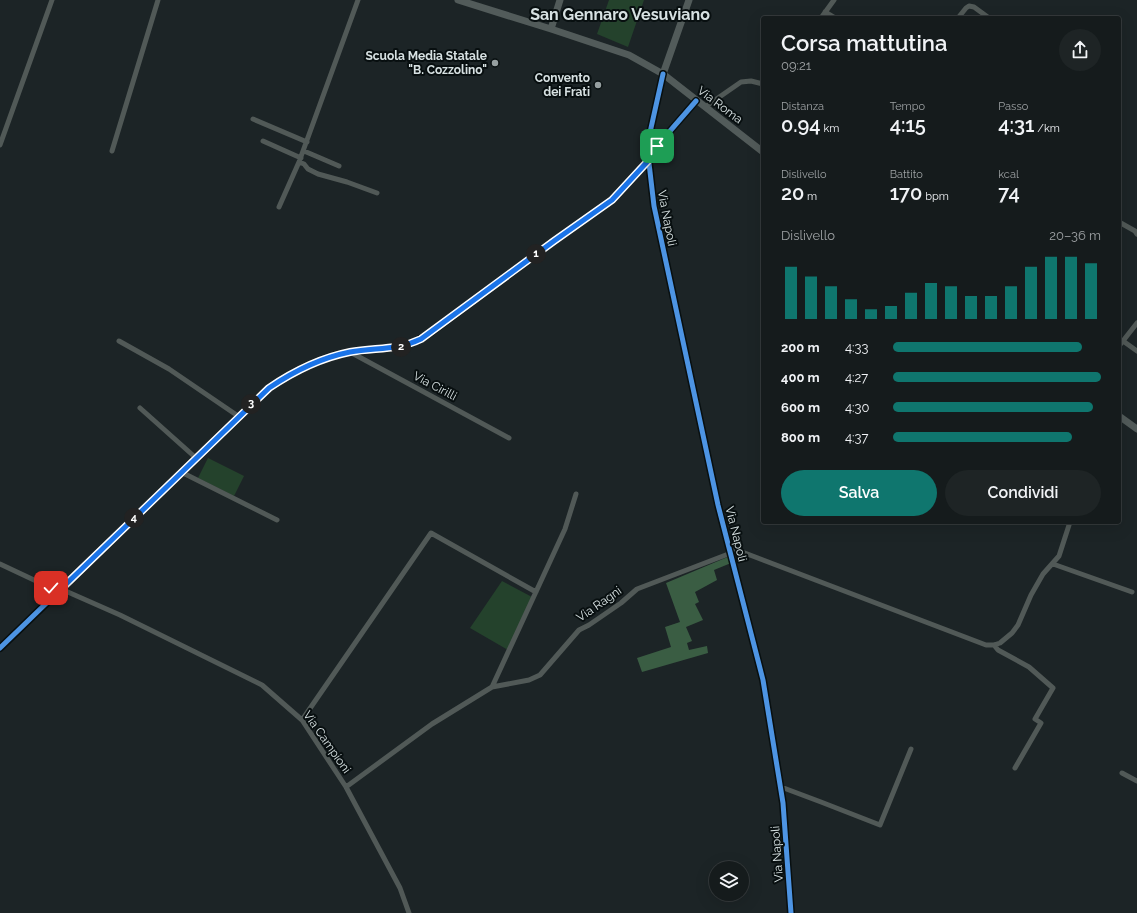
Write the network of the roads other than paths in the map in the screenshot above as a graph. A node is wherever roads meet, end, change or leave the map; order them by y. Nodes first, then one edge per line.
1 (52, 0) edge
2 (158, 0) edge
3 (358, 0) edge
4 (458, 0) edge
5 (560, 0) edge
6 (689, 0) edge
7 (834, 0) edge
8 (825, 12) junction
9 (822, 16) edge
10 (832, 16) edge
11 (960, 16) edge
12 (986, 16) edge
13 (551, 29) junction
14 (663, 74) junction
15 (761, 84) edge
16 (696, 101) junction
17 (705, 107) junction
18 (253, 119) dead end
19 (263, 141) dead end
20 (307, 142) junction
21 (0, 145) edge
22 (761, 150) edge
23 (112, 151) dead end
24 (304, 151) junction
25 (300, 160) junction
26 (648, 161) junction
27 (339, 166) dead end
28 (377, 193) dead end
29 (279, 207) dead end
30 (1121, 223) edge
31 (1137, 234) edge
32 (1137, 322) edge
33 (120, 341) dead end
34 (1123, 341) junction
35 (1121, 344) edge
36 (1137, 351) edge
37 (350, 352) junction
38 (140, 408) dead end
39 (238, 416) junction
40 (1121, 417) edge
41 (1137, 429) edge
42 (509, 438) dead end
43 (196, 458) junction
44 (181, 472) junction
45 (576, 494) dead end
46 (277, 520) dead end
47 (1069, 524) edge
48 (729, 547) junction
49 (731, 553) junction
50 (0, 564) edge
51 (1053, 564) junction
52 (61, 589) junction
53 (536, 592) junction
54 (1132, 592) dead end
55 (994, 645) junction
56 (0, 648) edge
57 (492, 688) junction
58 (302, 720) junction
59 (910, 749) dead end
60 (1015, 768) dead end
61 (1122, 772) dead end
62 (1137, 781) edge
63 (346, 787) junction
64 (780, 787) junction
65 (410, 913) edge
66 (791, 913) edge

1 - 21 street
2 - 23 street
3 - 20 street
4 - 13 main road, Via Roma
5 - 13 main road
6 - 14 main road
7 - 8 street
8 - 9 street
8 - 10 street
11 - 12 street
13 - 14 main road, Via Roma
14 - 16 main road, Via Roma
14 - 26 street, Via Napoli
15 - 17 street
16 - 17 main road, Via Roma
16 - 26 street
17 - 22 main road, Via Roma
18 - 20 street
19 - 25 street
20 - 24 street
24 - 25 street
24 - 27 street
25 - 28 street
25 - 29 street
26 - 37 street
26 - 48 street, Via Napoli
30 - 31 street
32 - 34 street
33 - 39 street
34 - 35 street
34 - 36 street
37 - 39 street
37 - 42 street, Via Cirilli
38 - 43 street
39 - 43 street
40 - 41 main road
43 - 44 street
44 - 46 street
44 - 52 street
45 - 53 street
47 - 51 street
48 - 49 street, Via Napoli
48 - 55 street
49 - 57 street, Via Ragni
49 - 64 street, Via Napoli
50 - 52 street, Via Campioni
51 - 54 street
51 - 55 street
52 - 56 street
52 - 58 street, Via Campioni
53 - 57 street
53 - 58 street
55 - 60 street
57 - 63 street, Via Ragni
58 - 63 street, Via Campioni
59 - 64 street
61 - 62 street
63 - 65 street, Via Campioni
64 - 66 street, Via Napoli

